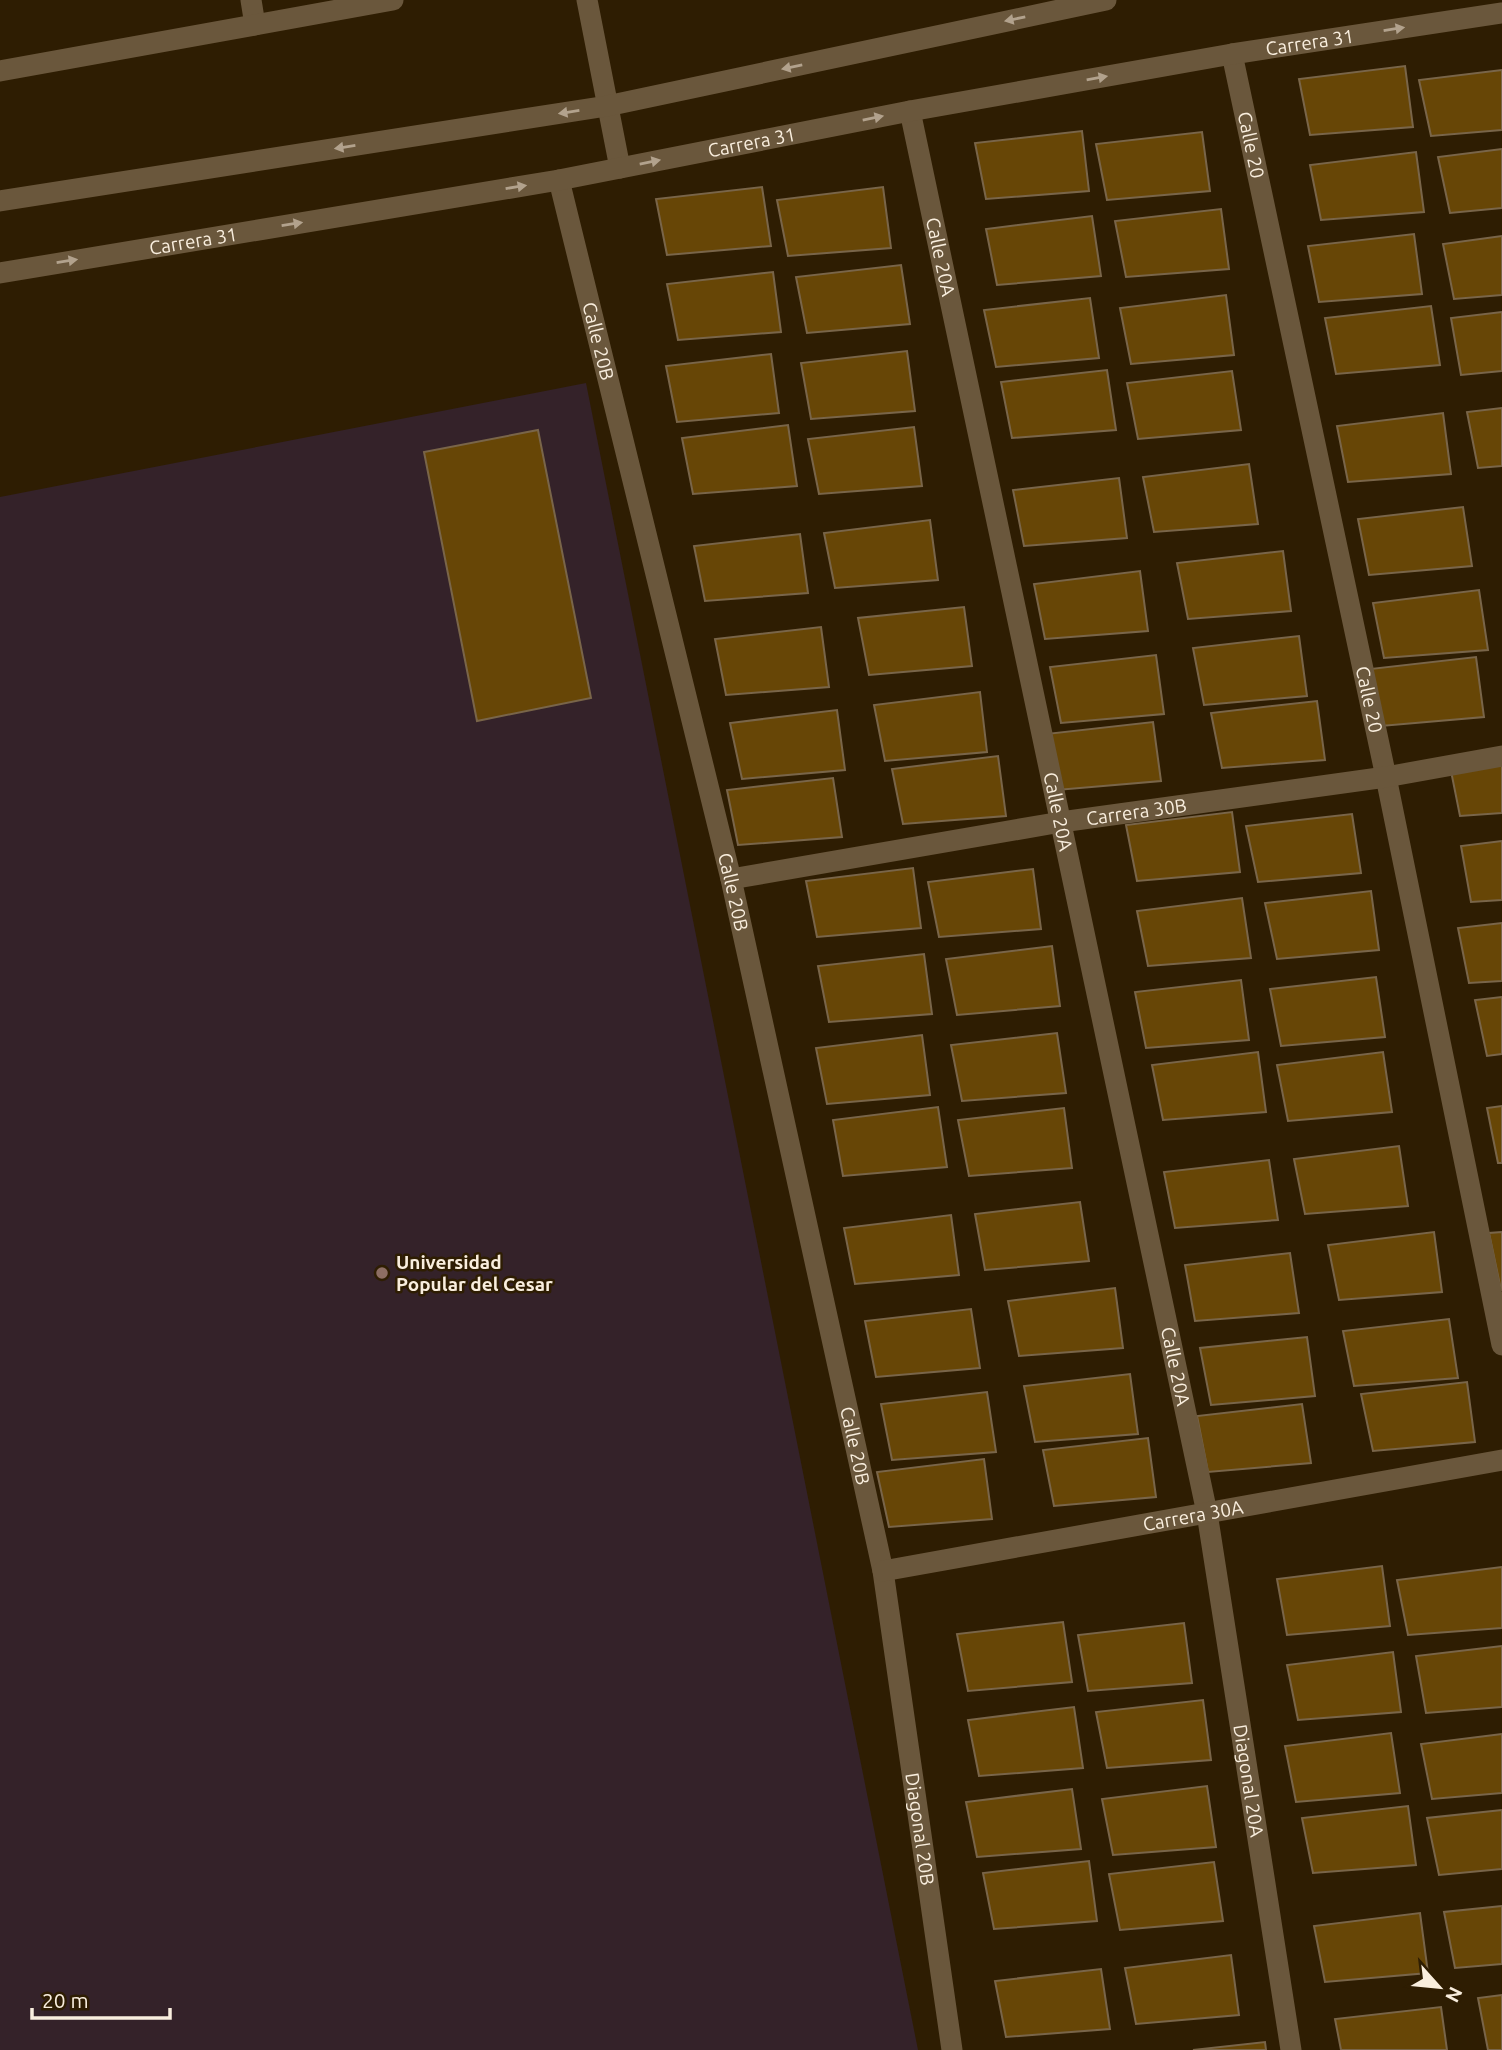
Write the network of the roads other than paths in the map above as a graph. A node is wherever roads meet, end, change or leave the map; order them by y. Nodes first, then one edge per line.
1 (251, 0) edge
2 (393, 0) edge
3 (587, 0) edge
4 (1106, 0) edge
5 (1502, 13) edge
6 (254, 25) junction
7 (1232, 54) junction
8 (0, 71) edge
9 (607, 106) junction
10 (911, 111) junction
11 (620, 168) junction
12 (559, 180) junction
13 (0, 201) edge
14 (0, 272) edge
15 (1502, 756) edge
16 (1386, 778) junction
17 (1061, 822) junction
18 (731, 879) junction
19 (1502, 1345) edge
20 (1502, 1460) edge
21 (1207, 1513) junction
22 (883, 1571) junction
23 (889, 1608) joint
24 (952, 2050) edge
25 (1291, 2050) edge

1 - 6 street
2 - 6 street
3 - 9 street
4 -> 9 street
7 -> 5 street, Carrera 31
6 - 8 street
10 -> 7 street, Carrera 31
7 - 16 street, Calle 20
9 - 11 street
9 -> 13 street
11 -> 10 street, Carrera 31
10 - 17 street, Calle 20A
11 - 12 street, Carrera 31
14 -> 12 street, Carrera 31
12 - 18 street, Calle 20B
15 - 16 street, Carrera 30B
16 - 17 street, Carrera 30B
16 - 19 street, Calle 20
17 - 18 street, Carrera 30B
17 - 21 street, Calle 20A
18 - 22 street, Calle 20B
20 - 21 street, Carrera 30A
21 - 22 street, Carrera 30A
21 - 25 street, Diagonal 20A
22 - 23 street, Calle 20B
23 - 24 street, Diagonal 20B

